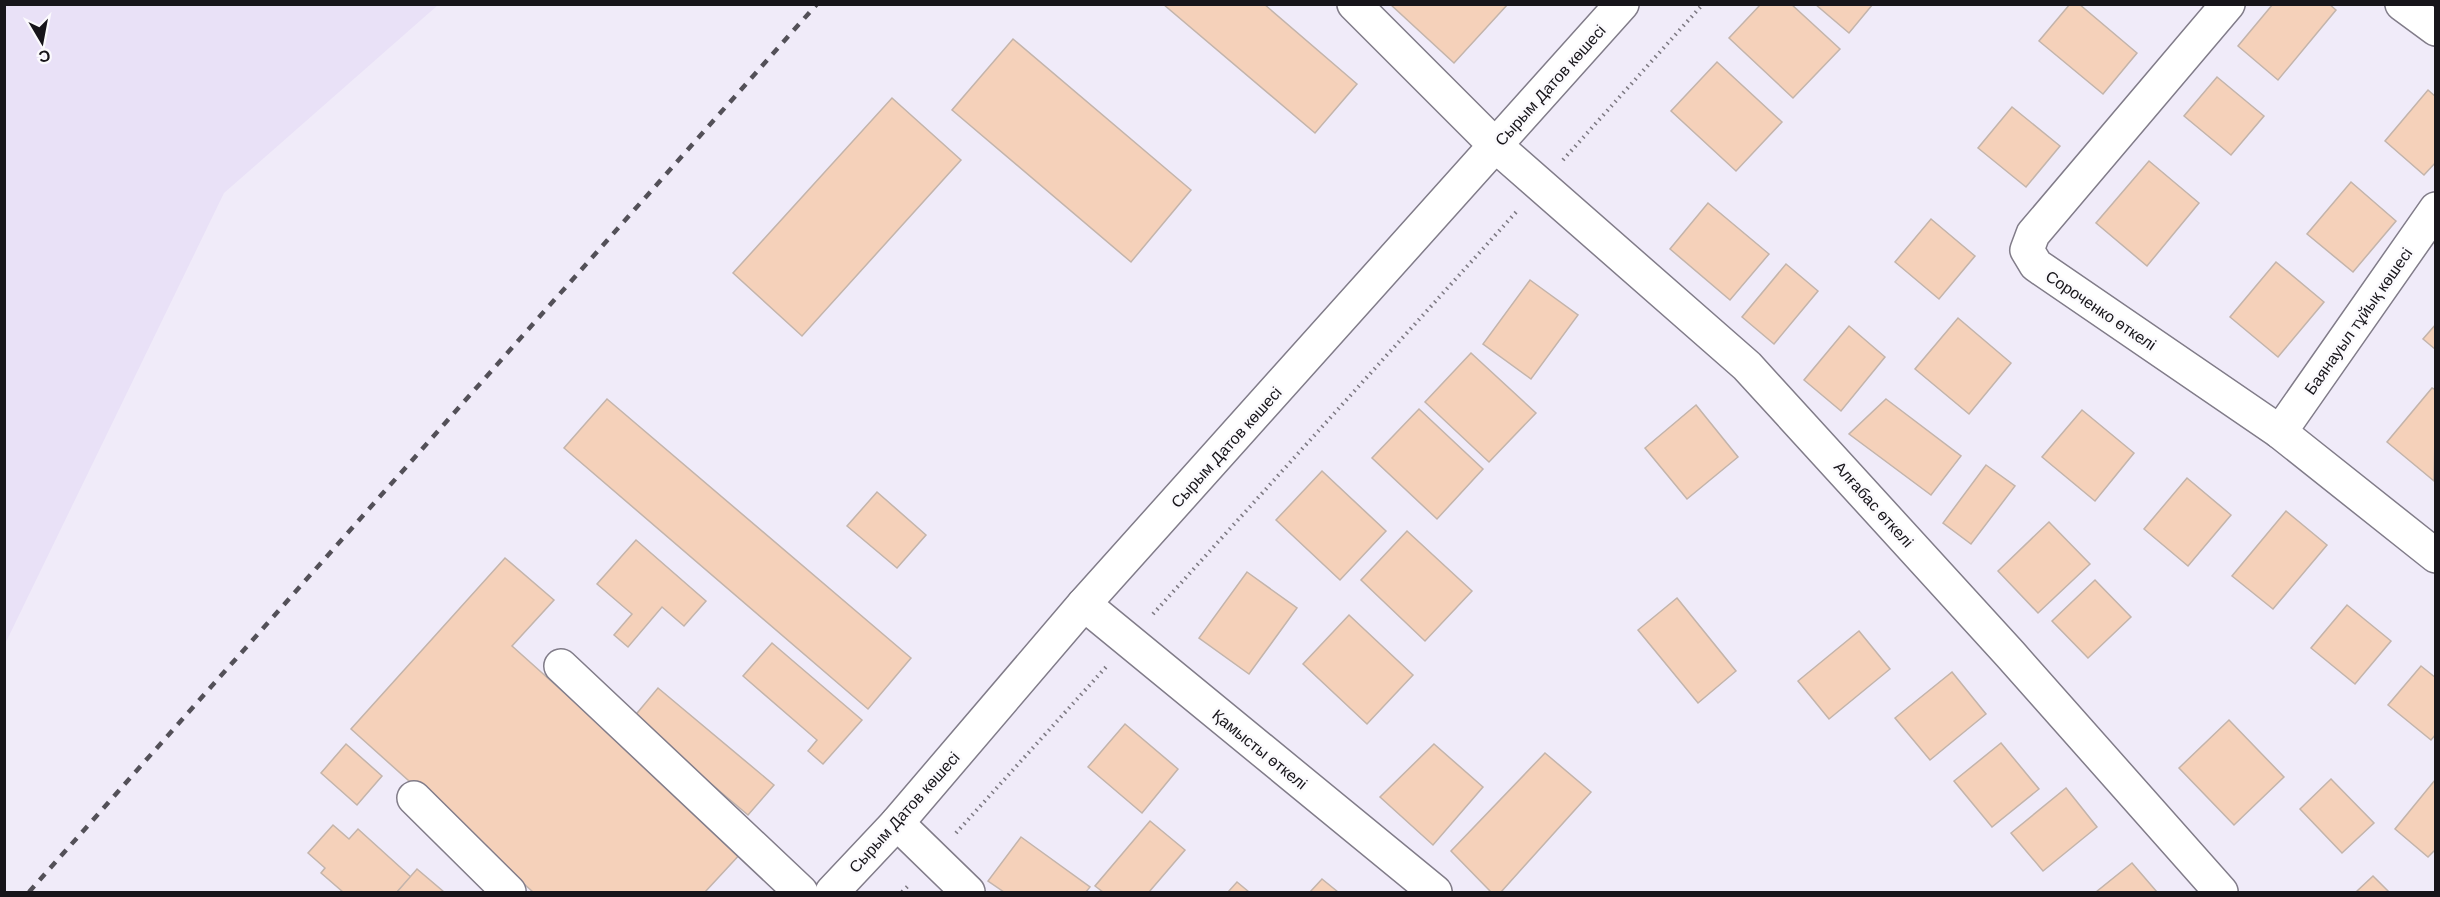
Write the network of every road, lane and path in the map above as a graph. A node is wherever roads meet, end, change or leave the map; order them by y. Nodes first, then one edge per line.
1 (1354, 4) edge
2 (1622, 4) edge
3 (1703, 4) edge
4 (2228, 4) edge
5 (2402, 4) edge
6 (2436, 29) edge
7 (1496, 146) junction
8 (1540, 185) junction
9 (2436, 209) edge
10 (2280, 432) junction
11 (2436, 556) edge
12 (1084, 604) junction
13 (1129, 641) junction
14 (561, 666) dead end
15 (414, 798) dead end
16 (897, 823) junction
17 (933, 858) junction
18 (509, 892) edge
19 (801, 892) edge
20 (832, 892) edge
21 (902, 892) edge
22 (968, 892) edge
23 (1435, 892) edge
24 (2221, 892) edge

1 - 7 street, Алғабас өткелі
2 - 7 street, Сырым Датов көшесі
3 - 8 path
4 - 10 street, Сороченко өткелі
5 - 6 street
7 - 8 street, Алғабас өткелі
7 - 12 street, Сырым Датов көшесі
8 - 13 path
8 - 24 street, Алғабас өткелі
9 - 10 street, Баянауыл тұйық көшесі
10 - 11 street, Сороченко өткелі
12 - 13 street, Қамысты өткелі
12 - 16 street, Сырым Датов көшесі
13 - 17 path
13 - 23 street, Қамысты өткелі
14 - 19 street
15 - 18 street
16 - 17 street
16 - 20 street, Сырым Датов көшесі
17 - 21 path
17 - 22 street

